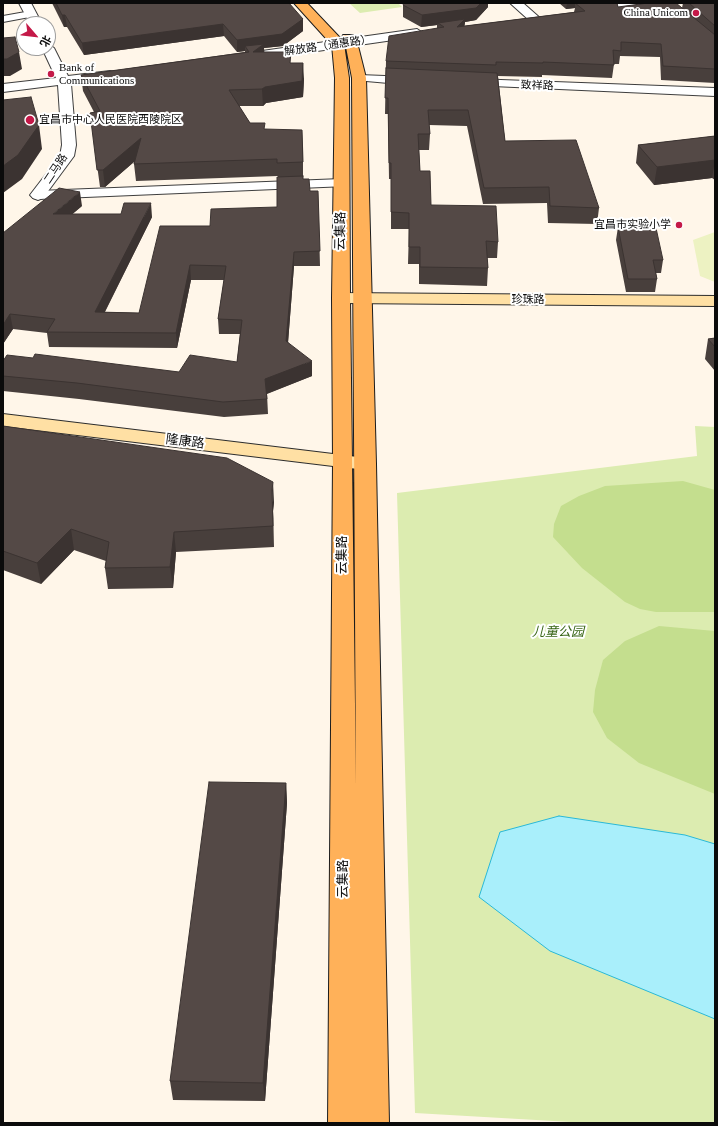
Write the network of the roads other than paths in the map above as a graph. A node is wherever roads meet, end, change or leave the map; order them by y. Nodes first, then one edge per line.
1 (25, 3) edge
2 (300, 3) edge
3 (316, 3) edge
4 (516, 3) edge
5 (524, 3) edge
6 (638, 3) edge
7 (594, 10) edge
8 (32, 16) edge
9 (537, 18) junction
10 (3, 19) edge
11 (16, 19) edge
12 (518, 20) edge
13 (432, 32) edge
14 (345, 43) junction
15 (52, 56) edge
16 (243, 57) edge
17 (125, 73) edge
18 (359, 78) junction
19 (64, 81) junction
20 (424, 81) edge
21 (463, 83) edge
22 (3, 88) edge
23 (715, 92) edge
24 (342, 184) junction
25 (38, 195) joint
26 (715, 301) edge
27 (363, 303) junction
28 (341, 304) junction
29 (715, 311) edge
30 (3, 408) edge
31 (3, 420) edge
32 (343, 455) junction
33 (366, 458) junction
34 (344, 1123) edge
35 (373, 1123) edge

1 - 8 street
2 - 14 main road
3 - 14 main road, 云集路
4 - 9 street
5 - 9 street
6 - 7 street
9 - 12 street
10 - 11 street
13 - 14 street, 解放路（通惠路）
14 - 16 street, 解放路（通惠路）
14 - 18 main road, 云集路
14 - 24 main road, 云集路
15 - 19 street, 二马路
17 - 19 street
18 - 20 street
18 - 27 main road, 云集路
19 - 22 street
19 - 25 street, 二马路
21 - 23 street, 致祥路
24 - 25 street
24 - 28 main road, 云集路
26 - 27 main road, 珍珠路
27 - 28 main road, 珍珠路
27 - 29 main road, 珍珠路
27 - 33 main road, 云集路
28 - 32 main road, 云集路
30 - 32 main road, 隆康路
31 - 32 main road, 隆康路
32 - 33 main road, 隆康路
32 - 34 main road, 云集路
33 - 35 main road, 云集路

